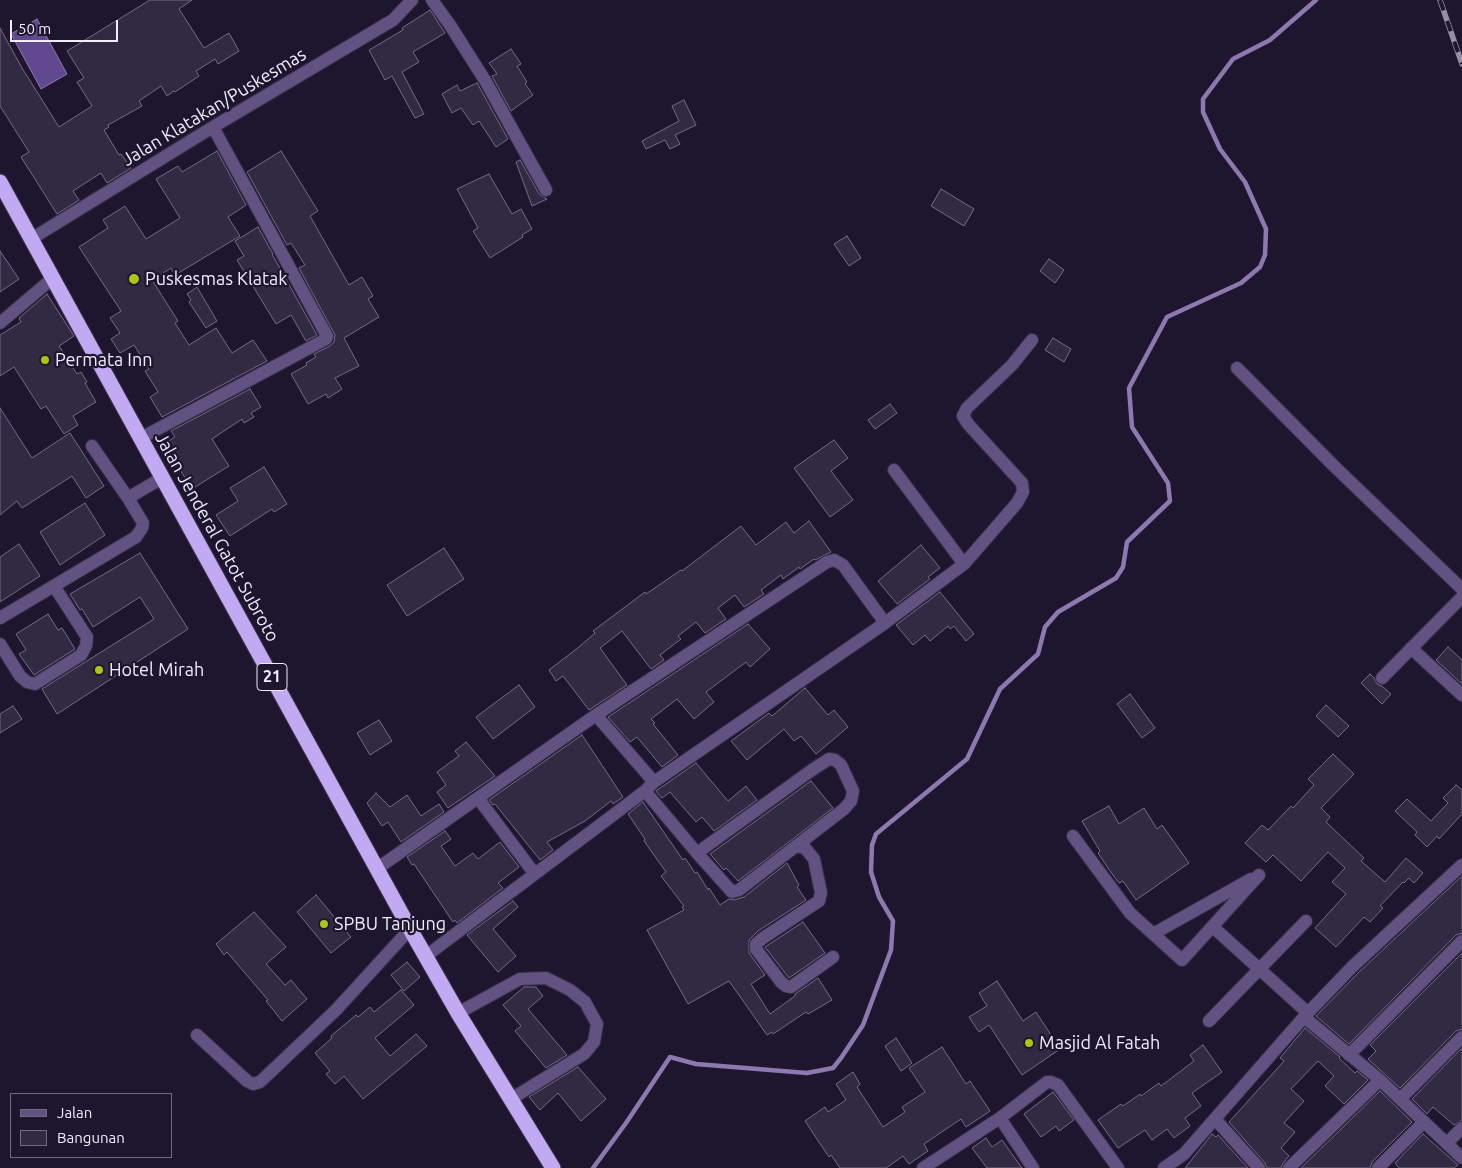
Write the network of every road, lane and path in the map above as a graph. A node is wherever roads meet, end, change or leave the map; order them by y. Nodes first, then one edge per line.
1 (412, 0) edge
2 (432, 0) edge
3 (213, 127) junction
4 (2, 190) edge
5 (546, 190) dead end
6 (31, 239) junction
7 (53, 278) junction
8 (0, 323) edge
9 (1032, 340) dead end
10 (1237, 368) dead end
11 (141, 438) junction
12 (92, 446) dead end
13 (894, 470) dead end
14 (162, 478) junction
15 (128, 498) junction
16 (964, 564) junction
17 (54, 586) junction
18 (1462, 589) edge
19 (1462, 597) edge
20 (0, 618) edge
21 (885, 623) junction
22 (0, 644) edge
23 (1412, 648) junction
24 (1382, 678) dead end
25 (1462, 695) edge
26 (596, 715) junction
27 (649, 786) junction
28 (478, 798) junction
29 (1072, 836) dead end
30 (796, 846) junction
31 (697, 854) junction
32 (1462, 865) edge
33 (378, 868) junction
34 (534, 873) junction
35 (1306, 921) dead end
36 (1213, 927) junction
37 (410, 929) junction
38 (1153, 934) junction
39 (1461, 944) edge
40 (426, 956) junction
41 (833, 957) dead end
42 (1259, 968) junction
43 (458, 1013) junction
44 (1306, 1015) junction
45 (1208, 1021) dead end
46 (197, 1035) dead end
47 (1462, 1037) edge
48 (1349, 1055) junction
49 (1380, 1080) junction
50 (510, 1099) junction
51 (1400, 1099) junction
52 (1000, 1118) junction
53 (1215, 1119) junction
54 (1424, 1122) junction
55 (1462, 1128) edge
56 (1447, 1144) junction
57 (1462, 1158) edge
58 (553, 1168) edge
59 (923, 1168) edge
60 (1033, 1168) edge
61 (1118, 1168) edge
62 (1164, 1168) edge
63 (1259, 1168) edge
64 (1289, 1168) edge
65 (1378, 1168) edge

1 - 3 street, Jalan Klatakan/Puskesmas
2 - 5 street
3 - 6 street, Jalan Klatakan/Puskesmas
3 - 11 street
4 - 6 highway, Jalan Jenderal Gatot Subroto / 21
6 - 7 highway, Jalan Jenderal Gatot Subroto / 21
7 - 8 street
7 - 11 highway, Jalan Jenderal Gatot Subroto / 21
9 - 16 street
10 - 18 street
11 - 14 highway, Jalan Jenderal Gatot Subroto / 21
12 - 15 street
13 - 16 street
14 - 15 street
14 - 33 highway, Jalan Jenderal Gatot Subroto / 21
15 - 17 street
16 - 21 street
17 - 20 street
17 - 22 street
19 - 23 street
21 - 26 street
21 - 27 street
23 - 24 street
23 - 25 street
26 - 27 street
26 - 28 street
27 - 31 street
27 - 34 street
28 - 33 street
28 - 34 street
29 - 38 street
30 - 31 street
30 - 31 street
30 - 41 street
32 - 44 street
33 - 37 highway, Jalan Jenderal Gatot Subroto / 21
34 - 40 street
35 - 42 street
36 - 38 street
36 - 38 street
36 - 42 street
37 - 40 highway, Jalan Jenderal Gatot Subroto / 21
37 - 46 street
39 - 48 street
40 - 43 highway, Jalan Jenderal Gatot Subroto / 21
42 - 44 street
42 - 45 street
43 - 50 highway, Jalan Jenderal Gatot Subroto / 21
43 - 50 street
44 - 48 street
44 - 53 street
47 - 51 street
48 - 49 street
49 - 51 street
49 - 64 street
50 - 58 highway, Jalan Jenderal Gatot Subroto / 21
51 - 54 street
52 - 59 street
52 - 60 street
52 - 61 street
53 - 62 street
53 - 63 street
54 - 56 street
54 - 65 street
55 - 56 street
56 - 57 street

